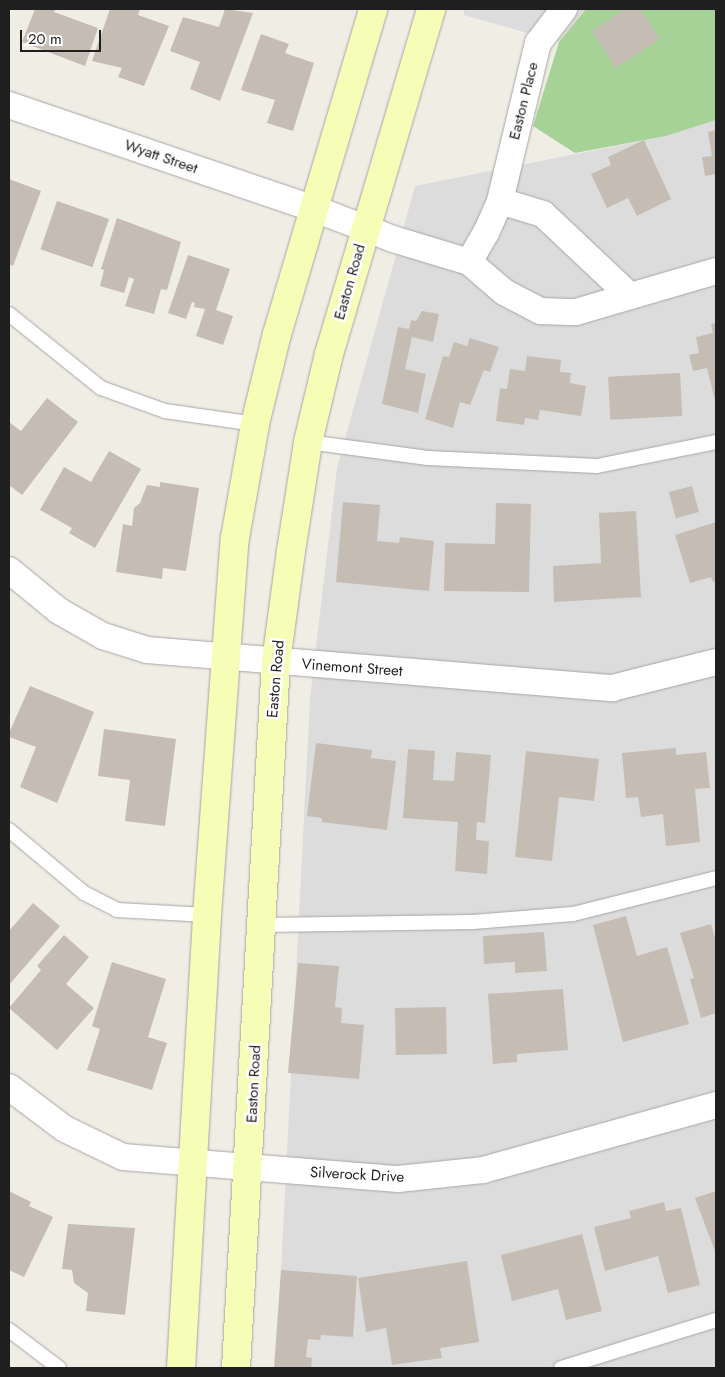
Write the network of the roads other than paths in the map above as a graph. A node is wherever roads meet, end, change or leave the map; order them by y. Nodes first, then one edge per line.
1 (373, 9) edge
2 (431, 9) edge
3 (564, 9) edge
4 (9, 105) edge
5 (500, 201) junction
6 (314, 209) junction
7 (365, 228) junction
8 (469, 262) junction
9 (716, 272) edge
10 (630, 295) junction
11 (9, 314) edge
12 (255, 424) junction
13 (308, 442) junction
14 (716, 442) edge
15 (9, 570) edge
16 (225, 655) junction
17 (276, 662) junction
18 (716, 662) edge
19 (9, 830) edge
20 (716, 878) edge
21 (207, 915) junction
22 (263, 925) junction
23 (9, 1087) edge
24 (716, 1105) edge
25 (192, 1164) junction
26 (249, 1169) junction
27 (716, 1320) edge
28 (9, 1330) edge
29 (59, 1368) edge
30 (181, 1368) edge
31 (236, 1368) edge
32 (561, 1368) edge

1 - 6 main road
2 - 7 main road, Easton Road
3 - 5 street, Easton Place
4 - 6 street, Wyatt Street
5 - 8 street, Easton Place
5 - 10 street
6 - 7 street
6 - 12 main road
7 - 8 street
7 - 13 main road, Easton Road
8 - 10 street
9 - 10 street
11 - 12 lane
12 - 16 main road
13 - 14 lane
13 - 17 main road, Easton Road
15 - 16 street, Vinemont Street
16 - 17 street, Vinemont Street
16 - 21 main road
17 - 18 street, Vinemont Street
17 - 22 main road, Easton Road
19 - 21 lane
20 - 22 lane
21 - 25 main road
22 - 26 main road, Easton Road
23 - 25 street, Silverock Drive
24 - 26 street, Silverock Drive
25 - 26 street, Silverock Drive
25 - 30 main road
26 - 31 main road, Easton Road
27 - 32 lane
28 - 29 lane

